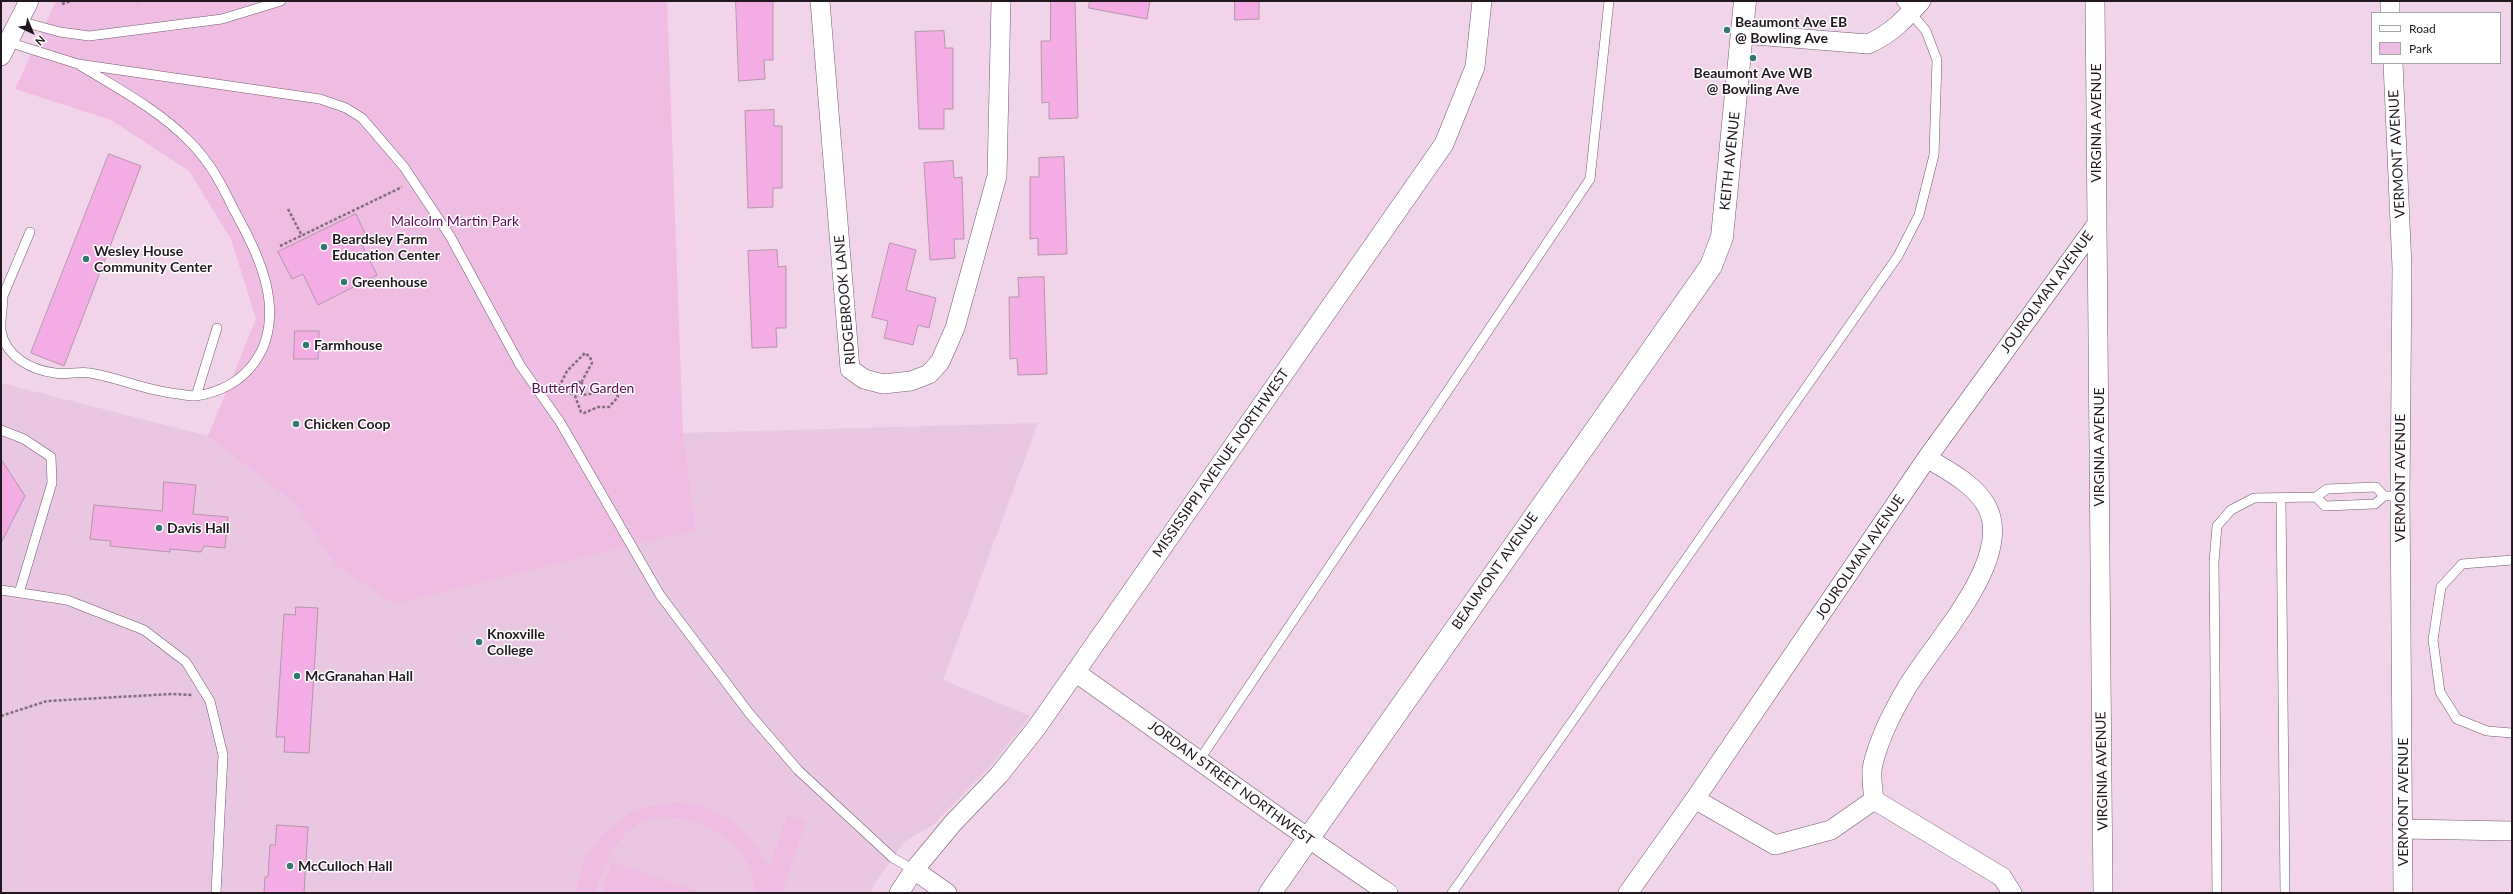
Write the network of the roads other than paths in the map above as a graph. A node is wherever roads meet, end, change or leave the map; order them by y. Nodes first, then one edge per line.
1 (29, 1) edge
2 (281, 1) edge
3 (820, 1) edge
4 (1001, 1) edge
5 (1482, 1) edge
6 (1609, 1) edge
7 (1745, 1) edge
8 (2095, 1) edge
9 (2390, 1) edge
10 (1911, 5) edge
11 (2390, 12) edge
12 (19, 21) junction
13 (1742, 34) junction
14 (5, 49) edge
15 (78, 64) junction
16 (2393, 64) edge
17 (2097, 224) junction
18 (30, 232) dead end
19 (1718, 248) joint
20 (2, 295) edge
21 (217, 328) dead end
22 (196, 396) junction
23 (1, 430) edge
24 (1927, 458) junction
25 (2392, 495) junction
26 (2316, 497) junction
27 (2281, 498) junction
28 (2512, 560) edge
29 (1, 590) edge
30 (19, 593) junction
31 (1075, 672) junction
32 (2512, 733) edge
33 (1200, 759) junction
34 (1695, 799) junction
35 (1874, 800) junction
36 (2403, 829) junction
37 (2512, 831) edge
38 (1308, 840) junction
39 (914, 870) junction
40 (216, 893) edge
41 (899, 893) edge
42 (947, 893) edge
43 (1270, 893) edge
44 (1388, 893) edge
45 (1452, 893) edge
46 (1628, 893) edge
47 (2012, 893) edge
48 (2103, 893) edge
49 (2217, 893) edge
50 (2285, 893) edge
51 (2403, 893) edge

1 - 12 street
2 - 12 lane
3 - 4 street, RIDGEBROOK LANE
5 - 31 street, MISSISSIPPI AVENUE NORTHWEST
6 - 33 lane
7 - 13 street, KEITH AVENUE
8 - 17 street, VIRGINIA AVENUE
9 - 11 street
10 - 13 street
10 - 45 lane
12 - 14 street
13 - 19 street, KEITH AVENUE
14 - 15 lane
15 - 22 lane
15 - 39 lane
16 - 25 street, VERMONT AVENUE
17 - 24 street, JOUROLMAN AVENUE
17 - 48 street, VIRGINIA AVENUE
18 - 20 lane
19 - 38 street, BEAUMONT AVENUE
20 - 22 lane
21 - 22 lane
23 - 30 lane
24 - 34 street, JOUROLMAN AVENUE
24 - 35 street
25 - 26 lane
25 - 26 lane
25 - 36 street, VERMONT AVENUE
26 - 27 lane
27 - 49 lane
27 - 50 lane
28 - 32 lane
29 - 30 lane
30 - 40 lane
31 - 33 street, JORDAN STREET NORTHWEST
31 - 39 street, MISSISSIPPI AVENUE NORTHWEST
33 - 38 street, JORDAN STREET NORTHWEST
34 - 35 street
34 - 46 street, JOUROLMAN AVENUE
35 - 47 street
36 - 37 street
36 - 51 street, VERMONT AVENUE
38 - 43 street, BEAUMONT AVENUE
38 - 44 street, JORDAN STREET NORTHWEST
39 - 41 street, MISSISSIPPI AVENUE NORTHWEST
39 - 42 street

